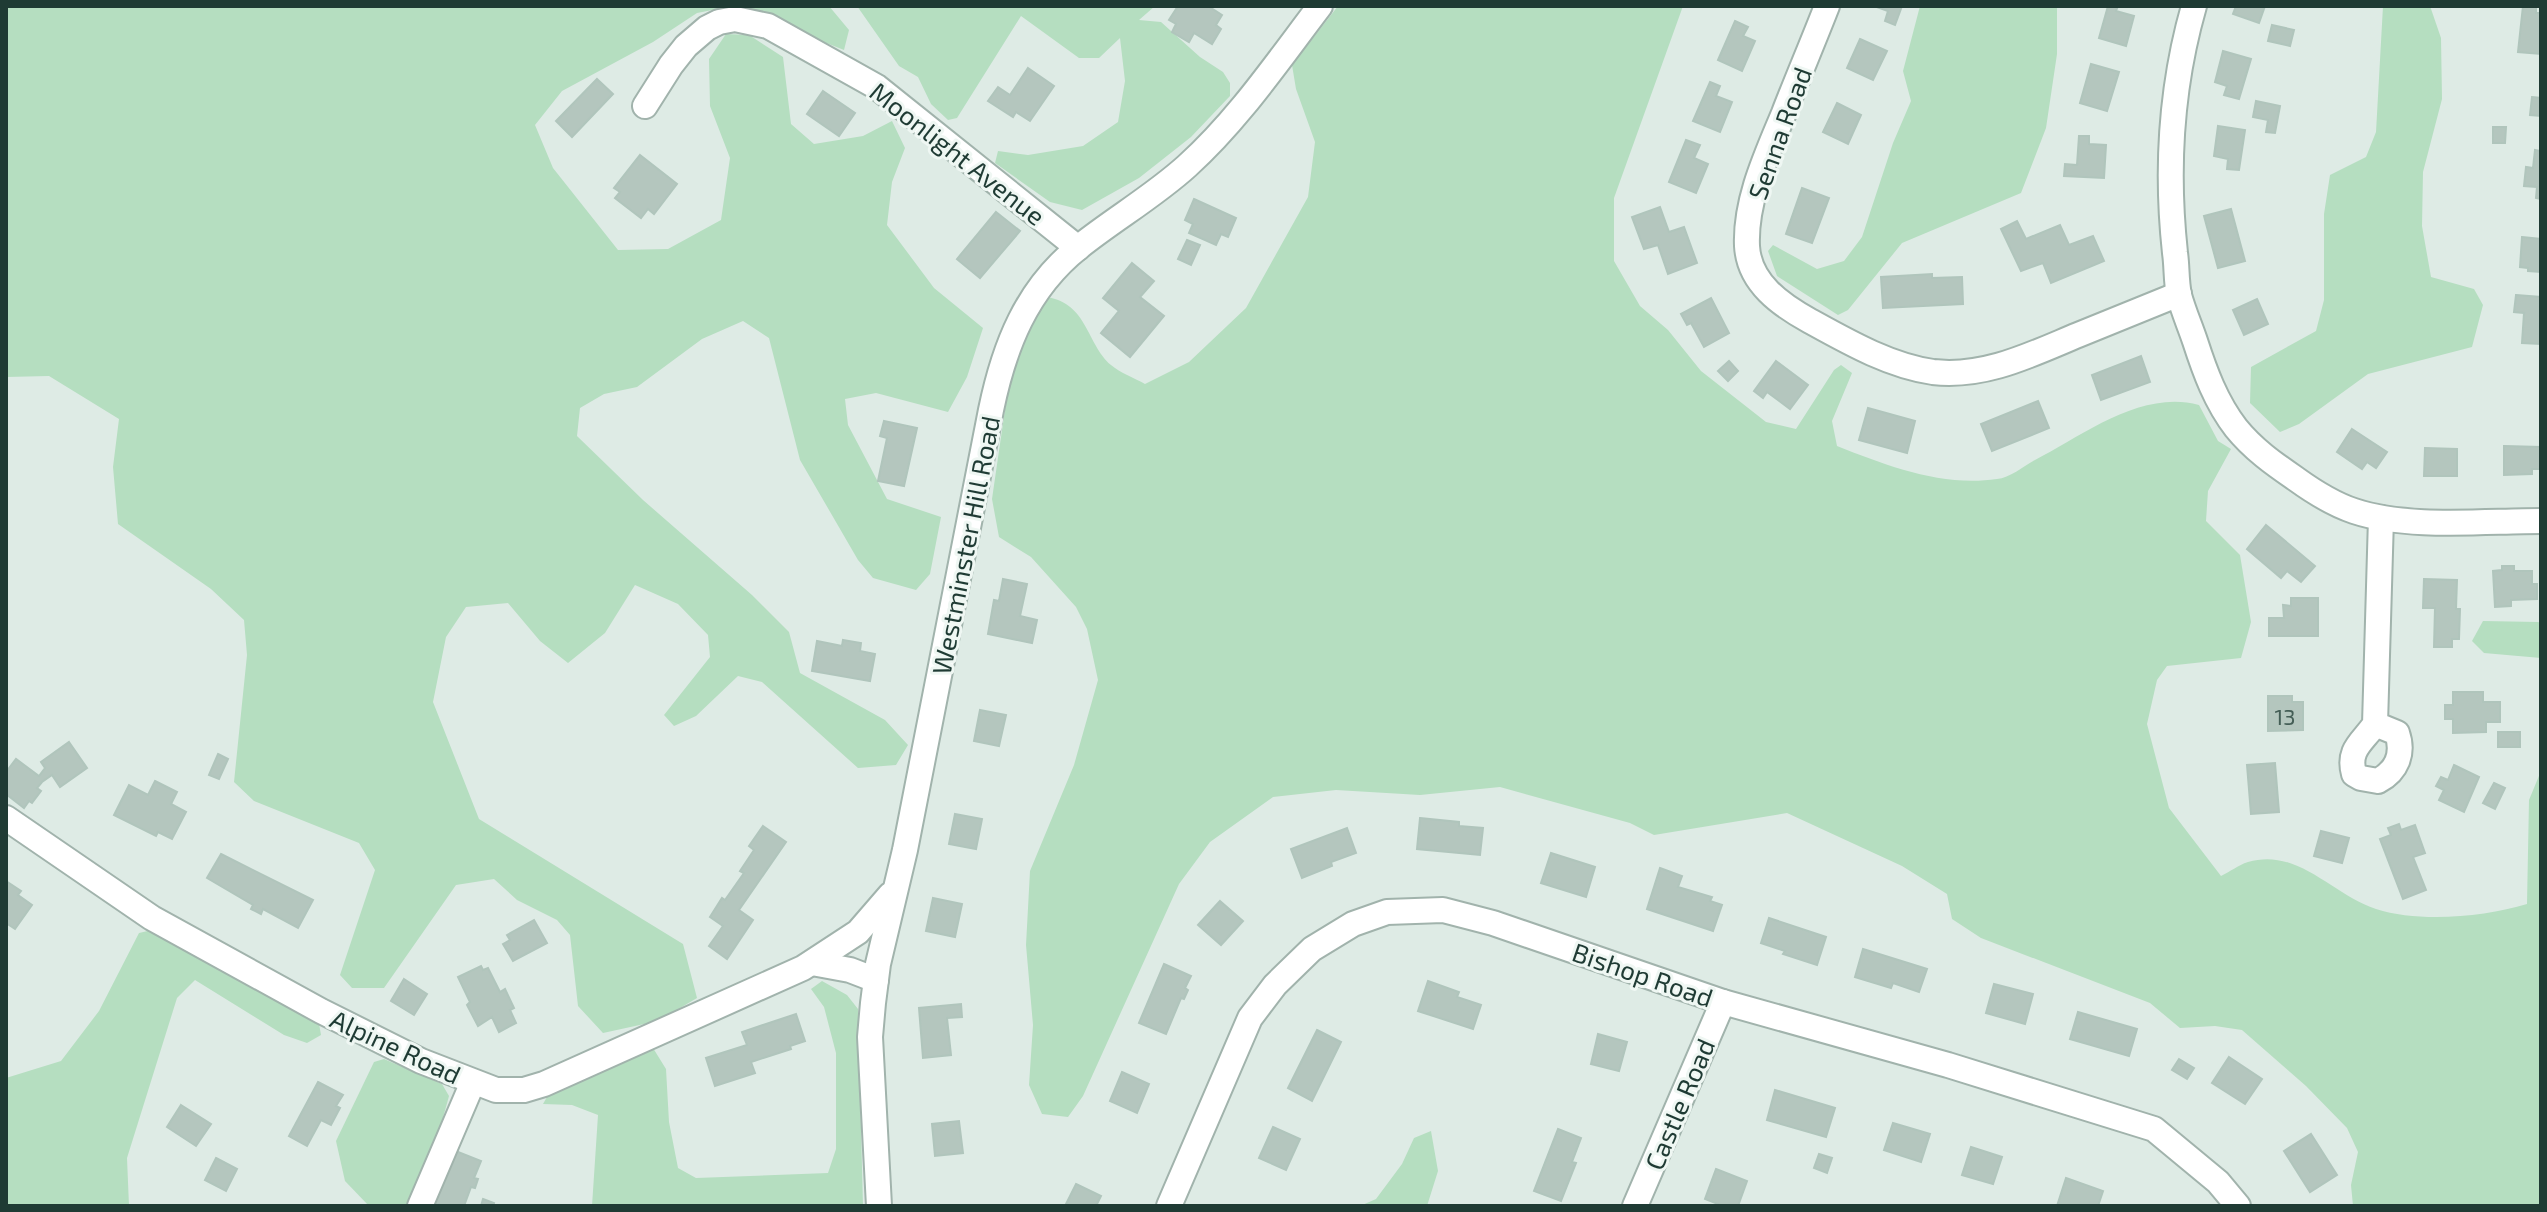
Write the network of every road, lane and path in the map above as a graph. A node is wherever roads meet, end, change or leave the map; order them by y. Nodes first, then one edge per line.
1 (1320, 6) edge
2 (1827, 6) edge
3 (2194, 6) edge
4 (645, 106) dead end
5 (1078, 248) junction
6 (2179, 294) junction
7 (2381, 518) junction
8 (2541, 521) edge
9 (2375, 724) dead end
10 (6, 818) edge
11 (896, 887) junction
12 (812, 963) junction
13 (876, 980) junction
14 (1723, 1002) junction
15 (473, 1082) junction
16 (420, 1206) edge
17 (879, 1206) edge
18 (1169, 1206) edge
19 (1635, 1206) edge
20 (2238, 1206) edge

1 - 5 street, Westminster Hill Road
2 - 6 street, Senna Road
3 - 6 street
4 - 5 street, Moonlight Avenue
5 - 11 street, Westminster Hill Road
6 - 7 street
7 - 8 street
7 - 9 street
10 - 15 street, Alpine Road
11 - 12 street, Alpine Road
11 - 13 street, Westminster Hill Road
12 - 13 street
12 - 15 street, Alpine Road
13 - 17 street, Westminster Hill Road
14 - 18 street, Bishop Road
14 - 19 street, Castle Road
14 - 20 street, Bishop Road
15 - 16 street

